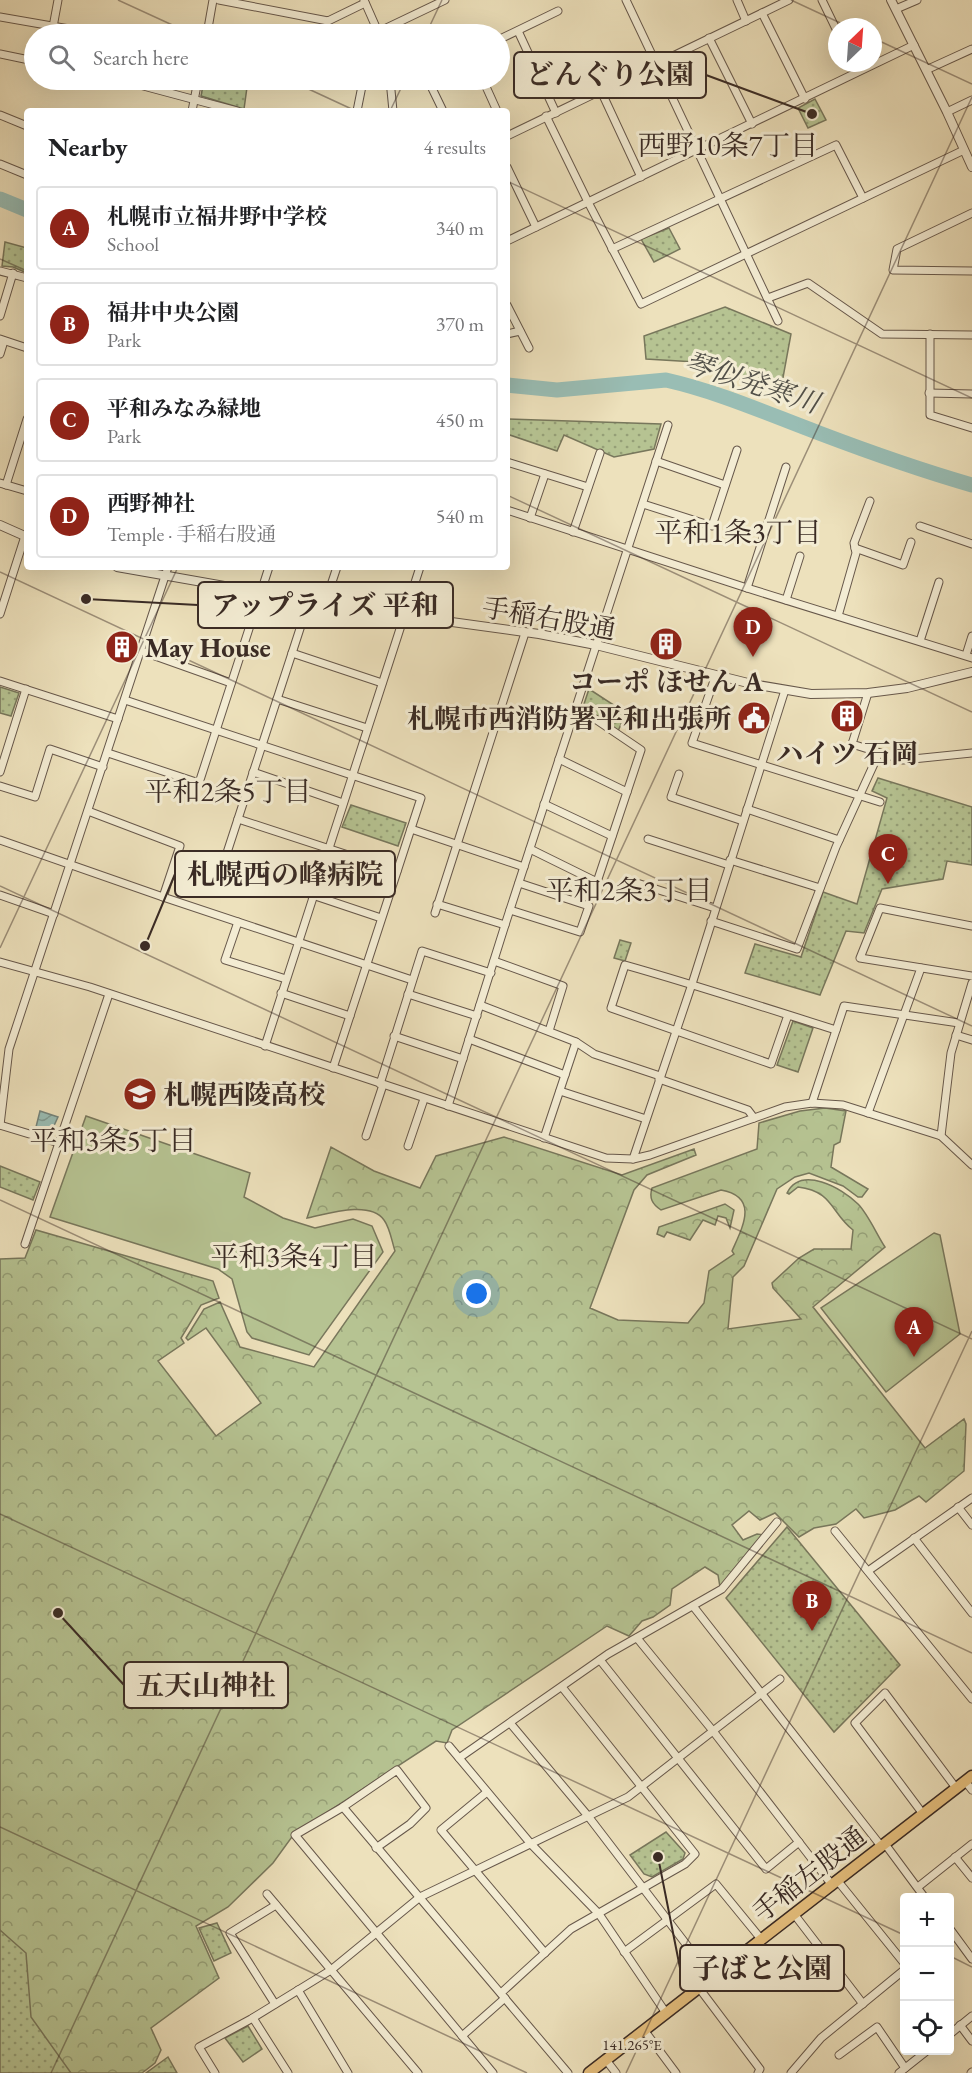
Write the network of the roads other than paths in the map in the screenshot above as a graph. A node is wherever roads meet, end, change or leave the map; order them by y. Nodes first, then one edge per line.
1 (58, 0) edge
2 (213, 0) edge
3 (219, 0) edge
4 (445, 0) edge
5 (626, 0) edge
6 (736, 0) edge
7 (789, 0) edge
8 (822, 0) edge
9 (891, 0) edge
10 (917, 0) edge
11 (364, 1) edge
12 (430, 3) edge
13 (896, 9) junction
14 (558, 11) dead end
15 (762, 13) junction
16 (0, 17) edge
17 (831, 18) edge
18 (746, 21) junction
19 (37, 24) edge
20 (54, 24) edge
21 (209, 24) edge
22 (375, 24) edge
23 (394, 24) edge
24 (518, 31) junction
25 (510, 35) edge
26 (709, 38) junction
27 (914, 45) junction
28 (972, 49) edge
29 (0, 54) edge
30 (24, 59) edge
31 (882, 60) edge
32 (656, 65) junction
33 (926, 70) junction
34 (858, 72) edge
35 (160, 90) edge
36 (196, 90) edge
37 (361, 90) edge
38 (392, 90) edge
39 (433, 90) edge
40 (488, 90) edge
41 (601, 91) junction
42 (195, 99) junction
43 (805, 99) junction
44 (972, 100) edge
45 (193, 108) edge
46 (226, 108) edge
47 (358, 108) edge
48 (393, 108) edge
49 (442, 108) edge
50 (496, 108) edge
51 (947, 112) junction
52 (556, 113) junction
53 (0, 115) edge
54 (546, 116) junction
55 (752, 124) junction
56 (24, 125) edge
57 (510, 134) edge
58 (696, 150) junction
59 (968, 153) edge
60 (0, 164) edge
61 (972, 167) edge
62 (510, 173) edge
63 (24, 174) edge
64 (641, 177) junction
65 (863, 198) junction
66 (719, 199) junction
67 (588, 202) junction
68 (972, 213) edge
69 (536, 227) junction
70 (510, 240) edge
71 (612, 249) junction
72 (746, 255) junction
73 (0, 271) edge
74 (972, 271) edge
75 (13, 273) junction
76 (24, 277) edge
77 (768, 298) junction
78 (510, 311) edge
79 (0, 316) edge
80 (778, 321) dead end
81 (520, 331) junction
82 (510, 333) edge
83 (930, 334) junction
84 (972, 335) edge
85 (2, 340) edge
86 (24, 347) edge
87 (529, 348) dead end
88 (0, 354) edge
89 (929, 393) junction
90 (972, 394) edge
91 (668, 425) dead end
92 (24, 427) edge
93 (972, 428) edge
94 (737, 450) dead end
95 (600, 453) dead end
96 (656, 461) junction
97 (510, 463) edge
98 (786, 467) dead end
99 (545, 474) junction
100 (3, 484) edge
101 (725, 485) junction
102 (588, 487) junction
103 (24, 490) edge
104 (870, 501) dead end
105 (643, 504) junction
106 (510, 511) edge
107 (530, 518) junction
108 (0, 525) edge
109 (920, 526) dead end
110 (573, 532) junction
111 (24, 535) edge
112 (24, 542) edge
113 (911, 542) dead end
114 (972, 544) edge
115 (855, 548) junction
116 (628, 550) junction
117 (800, 556) dead end
118 (131, 570) edge
119 (167, 570) edge
120 (268, 570) edge
121 (336, 570) edge
122 (419, 570) edge
123 (165, 577) junction
124 (939, 582) dead end
125 (747, 588) junction
126 (260, 593) junction
127 (786, 600) junction
128 (309, 601) junction
129 (325, 603) junction
130 (0, 614) edge
131 (404, 616) junction
132 (838, 616) junction
133 (525, 633) junction
134 (972, 636) edge
135 (920, 641) junction
136 (596, 645) junction
137 (141, 651) junction
138 (292, 653) junction
139 (969, 656) edge
140 (972, 672) edge
141 (716, 675) junction
142 (0, 681) edge
143 (231, 683) junction
144 (382, 683) junction
145 (26, 689) junction
146 (785, 690) junction
147 (868, 693) junction
148 (277, 699) junction
149 (125, 700) junction
150 (576, 706) junction
151 (118, 719) junction
152 (367, 728) junction
153 (217, 730) junction
154 (262, 744) junction
155 (108, 753) junction
156 (879, 753) junction
157 (972, 753) edge
158 (559, 759) junction
159 (761, 764) junction
160 (103, 766) junction
161 (0, 772) edge
162 (253, 772) junction
163 (352, 774) junction
164 (679, 774) dead end
165 (0, 786) edge
166 (627, 792) junction
167 (860, 796) junction
168 (880, 802) dead end
169 (343, 803) junction
170 (544, 804) junction
171 (747, 809) junction
172 (88, 811) junction
173 (238, 819) junction
174 (743, 821) junction
175 (411, 829) junction
176 (612, 836) junction
177 (0, 840) edge
178 (648, 840) dead end
179 (839, 840) junction
180 (456, 845) junction
181 (328, 849) junction
182 (530, 849) junction
183 (730, 863) junction
184 (70, 865) junction
185 (524, 867) junction
186 (397, 871) junction
187 (519, 883) junction
188 (637, 884) dead end
189 (820, 888) junction
190 (0, 895) edge
191 (313, 895) junction
192 (163, 897) junction
193 (437, 904) junction
194 (715, 908) junction
195 (510, 910) junction
196 (435, 913) dead end
197 (54, 914) junction
198 (381, 918) junction
199 (711, 921) junction
200 (238, 922) junction
201 (505, 925) junction
202 (972, 926) edge
203 (298, 942) junction
204 (0, 962) edge
205 (494, 962) junction
206 (367, 964) junction
207 (921, 968) junction
208 (36, 973) junction
209 (490, 973) junction
210 (972, 976) edge
211 (286, 980) junction
212 (412, 980) junction
213 (972, 983) edge
214 (692, 984) junction
215 (282, 993) junction
216 (109, 994) junction
217 (408, 994) junction
218 (480, 1005) junction
219 (968, 1007) edge
220 (788, 1015) junction
221 (904, 1015) junction
222 (350, 1016) junction
223 (477, 1016) junction
224 (959, 1023) junction
225 (836, 1030) junction
226 (549, 1031) junction
227 (676, 1031) junction
228 (956, 1035) junction
229 (394, 1036) junction
230 (469, 1039) junction
231 (972, 1040) edge
232 (576, 1042) junction
233 (265, 1046) junction
234 (463, 1059) junction
235 (333, 1068) junction
236 (565, 1075) junction
237 (660, 1078) junction
238 (381, 1084) junction
239 (560, 1091) junction
240 (424, 1098) junction
241 (813, 1103) junction
242 (448, 1106) junction
243 (868, 1113) junction
244 (754, 1118) junction
245 (646, 1119) junction
246 (0, 1125) edge
247 (366, 1136) dead end
248 (941, 1136) junction
249 (544, 1138) junction
250 (59, 1143) junction
251 (408, 1146) dead end
252 (633, 1159) junction
253 (972, 1165) edge
254 (25, 1244) dead end
255 (972, 1498) edge
256 (958, 1508) junction
257 (777, 1522) dead end
258 (972, 1525) edge
259 (835, 1531) dead end
260 (914, 1538) junction
261 (867, 1571) junction
262 (693, 1606) junction
263 (972, 1613) edge
264 (637, 1638) junction
265 (600, 1660) junction
266 (780, 1679) dead end
267 (562, 1687) junction
268 (761, 1693) junction
269 (972, 1699) edge
270 (510, 1723) junction
271 (712, 1731) junction
272 (449, 1746) dead end
273 (459, 1758) junction
274 (679, 1758) junction
275 (970, 1782) edge
276 (641, 1787) junction
277 (956, 1788) junction
278 (487, 1792) junction
279 (343, 1807) junction
280 (923, 1814) junction
281 (588, 1816) junction
282 (799, 1842) junction
283 (531, 1844) junction
284 (972, 1844) edge
285 (883, 1845) junction
286 (376, 1848) junction
287 (955, 1857) junction
288 (476, 1870) junction
289 (972, 1878) edge
290 (835, 1882) junction
291 (918, 1887) junction
292 (644, 1889) junction
293 (922, 1893) edge
294 (267, 1894) dead end
295 (419, 1899) junction
296 (276, 1905) junction
297 (599, 1914) junction
298 (794, 1914) junction
299 (667, 1919) junction
300 (376, 1933) junction
301 (954, 1934) edge
302 (761, 1939) junction
303 (624, 1952) junction
304 (545, 1953) junction
305 (900, 1958) edge
306 (972, 1959) edge
307 (331, 1970) junction
308 (900, 1973) edge
309 (708, 1980) junction
310 (699, 1988) junction
311 (298, 1990) junction
312 (503, 1996) junction
313 (275, 2004) junction
314 (863, 2004) junction
315 (666, 2013) junction
316 (972, 2016) edge
317 (254, 2018) junction
318 (960, 2025) junction
319 (644, 2030) junction
320 (954, 2030) edge
321 (462, 2036) junction
322 (972, 2041) edge
323 (839, 2055) dead end
324 (922, 2055) edge
325 (606, 2060) junction
326 (905, 2068) junction
327 (215, 2073) edge
328 (288, 2073) edge
329 (348, 2073) edge
330 (418, 2073) edge
331 (493, 2073) edge
332 (568, 2073) edge
333 (589, 2073) edge
334 (616, 2073) edge
335 (676, 2073) edge
336 (758, 2073) edge
337 (791, 2073) edge
338 (899, 2073) edge

1 - 20 street
2 - 21 street
3 - 11 street
4 - 12 street
5 - 32 street
6 - 18 street
7 - 15 street
8 - 17 street
9 - 13 street
10 - 13 street
11 - 22 street
12 - 23 street
13 - 27 street
14 - 24 street
15 - 18 street
15 - 43 street
16 - 19 street
18 - 26 street
24 - 25 street
24 - 52 street
26 - 32 street
26 - 55 street
27 - 31 street
27 - 33 street
28 - 33 street
29 - 30 street
32 - 41 street
32 - 58 street
33 - 51 street
34 - 43 street
35 - 42 street
36 - 42 street
37 - 47 street
38 - 48 street
39 - 49 street
40 - 50 street
41 - 52 street
41 - 64 street
42 - 45 street
42 - 46 street
43 - 55 street
44 - 51 street
51 - 59 street
52 - 54 street
53 - 56 street
54 - 57 street
54 - 67 street
55 - 58 street
58 - 64 street
58 - 66 street
59 - 61 street
59 - 65 street
60 - 63 street
62 - 69 street
64 - 67 street
65 - 66 street
65 - 72 street
66 - 71 street
66 - 72 street
67 - 69 street
67 - 71 street
68 - 74 street
69 - 70 street
71 - 72 street
72 - 77 street
73 - 75 street
75 - 76 street
75 - 79 street
77 - 80 street
77 - 83 street
78 - 81 street
81 - 82 street
81 - 87 street
83 - 84 street
83 - 89 street
85 - 86 street
85 - 88 street
89 - 90 street
89 - 93 street
91 - 96 street
92 - 100 street
94 - 101 street
95 - 102 street
96 - 101 street
96 - 105 street
97 - 99 street
98 - 125 street
99 - 102 street
99 - 107 street
100 - 103 street
101 - 105 street
102 - 110 street
104 - 115 street
105 - 116 street
106 - 107 street
107 - 110 street
108 - 111 street
109 - 114 street
110 - 116 street
112 - 130 street
113 - 115 street
115 - 132 street
116 - 125 street
116 - 136 street
117 - 127 street
118 - 123 street, 手稲右股通
119 - 123 street
120 - 126 street
121 - 129 street
122 - 131 street
123 - 126 street, 手稲右股通
123 - 137 street
124 - 135 street
125 - 127 street
126 - 128 street, 手稲右股通
126 - 143 street
127 - 132 street
128 - 129 street, 手稲右股通
128 - 138 street
129 - 131 street, 手稲右股通
131 - 133 street, 手稲右股通
131 - 144 street
132 - 135 street
133 - 136 street, 手稲右股通
133 - 180 street
134 - 139 street
135 - 139 street
136 - 141 street, 手稲右股通
136 - 150 street
137 - 143 street
137 - 149 street
138 - 144 street
138 - 148 street
140 - 147 street, 手稲右股通
141 - 146 street, 手稲右股通
141 - 159 street
142 - 145 street
143 - 153 street
144 - 152 street
145 - 151 street
145 - 161 street
146 - 147 street, 手稲右股通
146 - 159 street
147 - 156 street
148 - 152 street
148 - 154 street
149 - 151 street
149 - 153 street
150 - 158 street
150 - 166 street
151 - 155 street
152 - 163 street
153 - 154 street
153 - 155 street
154 - 162 street
154 - 163 street
155 - 160 street
156 - 157 street
156 - 167 street
158 - 166 street
158 - 170 street
159 - 167 street
159 - 171 street
160 - 165 street
160 - 172 street
162 - 169 street
162 - 173 street
163 - 169 street
163 - 175 street
164 - 174 street
166 - 176 street
167 - 168 street
167 - 179 street
169 - 181 street
170 - 176 street
170 - 182 street
171 - 174 street
171 - 179 street
172 - 184 street
172 - 192 street
173 - 181 street
173 - 191 street
174 - 183 street
175 - 180 street
175 - 186 street
176 - 182 street
177 - 184 street
178 - 183 street
179 - 189 street
180 - 185 street
180 - 193 street
181 - 186 street
181 - 191 street
182 - 185 street
183 - 189 street
183 - 194 street
184 - 192 street
184 - 197 street
185 - 187 street
186 - 198 street
187 - 195 street
187 - 195 street
188 - 194 street
189 - 199 street
190 - 197 street
191 - 198 street
191 - 203 street
192 - 200 street
193 - 196 street
193 - 201 street
194 - 199 street
195 - 201 street
197 - 208 street
198 - 206 street
199 - 214 street
200 - 203 street
200 - 211 street
201 - 205 street
202 - 207 street
203 - 206 street
203 - 211 street
204 - 208 street
205 - 209 street
205 - 226 street
206 - 212 street
206 - 222 street
207 - 210 street
207 - 221 street
208 - 216 street
208 - 246 street
209 - 212 street
209 - 218 street
211 - 215 street
212 - 217 street
213 - 219 street
214 - 220 street
214 - 227 street
214 - 227 street
215 - 222 street
215 - 233 street
216 - 233 street
216 - 250 street
217 - 223 street
217 - 229 street
218 - 223 street
218 - 226 street
219 - 224 street
220 - 225 street
220 - 227 street
221 - 224 street
221 - 225 street
221 - 243 street
222 - 235 street
223 - 230 street
224 - 228 street
225 - 241 street
226 - 232 street
227 - 237 street
228 - 231 street
228 - 248 street
229 - 234 street
229 - 238 street
230 - 234 street
230 - 236 street
232 - 236 street
232 - 237 street
233 - 235 street
234 - 242 street
235 - 238 street
236 - 239 street
237 - 244 street
237 - 245 street
238 - 240 street
238 - 247 street
239 - 245 street
239 - 249 street
240 - 242 street
240 - 251 street
241 - 243 street
241 - 244 street
242 - 249 street
243 - 248 street
244 - 252 street
245 - 252 street
246 - 250 street
248 - 253 street
249 - 252 street
250 - 254 street
255 - 256 street
256 - 258 street
256 - 260 street
257 - 262 street
259 - 261 street
260 - 261 street
260 - 263 street
261 - 269 street
262 - 264 street
262 - 268 street
264 - 265 street
264 - 271 street
265 - 267 street
265 - 274 street
266 - 268 street
267 - 270 street
267 - 276 street
268 - 271 street
268 - 285 street
270 - 273 street
270 - 281 street
271 - 274 street
271 - 282 street
272 - 273 street
273 - 278 street
274 - 276 street
274 - 282 street
275 - 277 main road, 手稲左股通
276 - 281 street
276 - 292 street
277 - 280 main road, 手稲左股通
277 - 280 street
278 - 283 street
278 - 288 street
279 - 286 street
279 - 286 street
279 - 300 street
280 - 285 main road, 手稲左股通
281 - 283 street
281 - 292 street
282 - 290 street
283 - 288 street
283 - 297 street
284 - 287 street
285 - 290 main road, 手稲左股通
285 - 291 street
286 - 295 street
287 - 289 street
287 - 291 street
288 - 295 street
288 - 304 street
290 - 298 main road, 手稲左股通
290 - 305 street
291 - 293 street
292 - 297 street
292 - 299 street
294 - 296 street
295 - 300 street
295 - 312 street
296 - 307 street
296 - 313 street
297 - 303 street
297 - 304 street
298 - 302 main road, 手稲左股通
298 - 314 street
299 - 302 street
299 - 303 street
299 - 309 street
300 - 307 street
300 - 321 street
301 - 306 street
302 - 309 main road, 手稲左股通
303 - 315 street
304 - 312 street
307 - 311 street
307 - 330 street
308 - 314 street
309 - 310 main road, 手稲左股通
310 - 315 main road, 手稲左股通
310 - 336 street
311 - 313 street
311 - 329 street
312 - 321 street
312 - 332 street
313 - 317 street
314 - 337 street
315 - 319 main road, 手稲左股通
316 - 318 street
317 - 327 street
317 - 328 street
318 - 320 street
318 - 322 street
319 - 325 main road, 手稲左股通
319 - 335 street
321 - 331 street
323 - 326 street
324 - 326 street
325 - 333 main road, 手稲左股通
325 - 334 street
326 - 338 street

